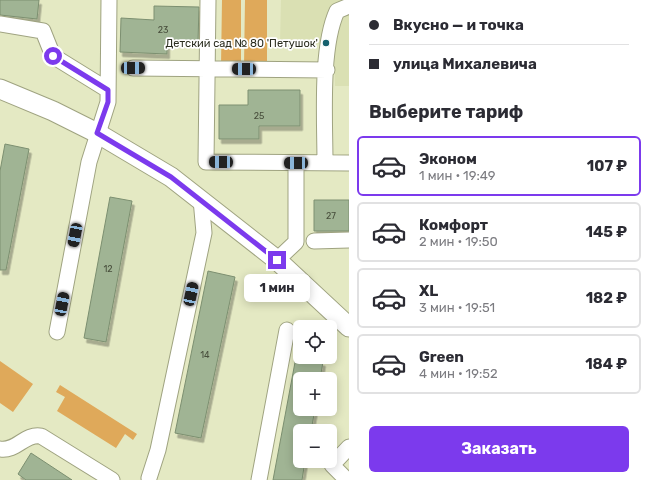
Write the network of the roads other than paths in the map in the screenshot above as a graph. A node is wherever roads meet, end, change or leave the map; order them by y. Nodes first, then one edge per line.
1 (109, 0) edge
2 (208, 0) edge
3 (349, 6) edge
4 (0, 24) edge
5 (133, 68) dead end
6 (208, 69) junction
7 (327, 70) junction
8 (0, 89) edge
9 (108, 90) junction
10 (97, 133) junction
11 (296, 163) junction
12 (325, 163) junction
13 (349, 163) edge
14 (200, 199) junction
15 (349, 240) edge
16 (314, 241) dead end
17 (277, 260) junction
18 (349, 327) edge
19 (287, 330) dead end
20 (57, 332) dead end
21 (349, 447) edge
22 (0, 449) edge
23 (146, 479) edge
24 (112, 480) edge
25 (259, 480) edge
26 (347, 480) edge

1 - 9 lane
2 - 6 lane
3 - 7 lane
4 - 9 lane
5 - 6 lane
6 - 7 lane
6 - 11 lane
7 - 12 lane
8 - 10 main road
9 - 10 lane
10 - 14 main road
10 - 20 lane
11 - 12 lane
11 - 17 lane
12 - 13 lane
14 - 17 main road
14 - 23 lane
15 - 16 lane
17 - 18 main road
19 - 25 lane
21 - 26 lane
22 - 24 lane

